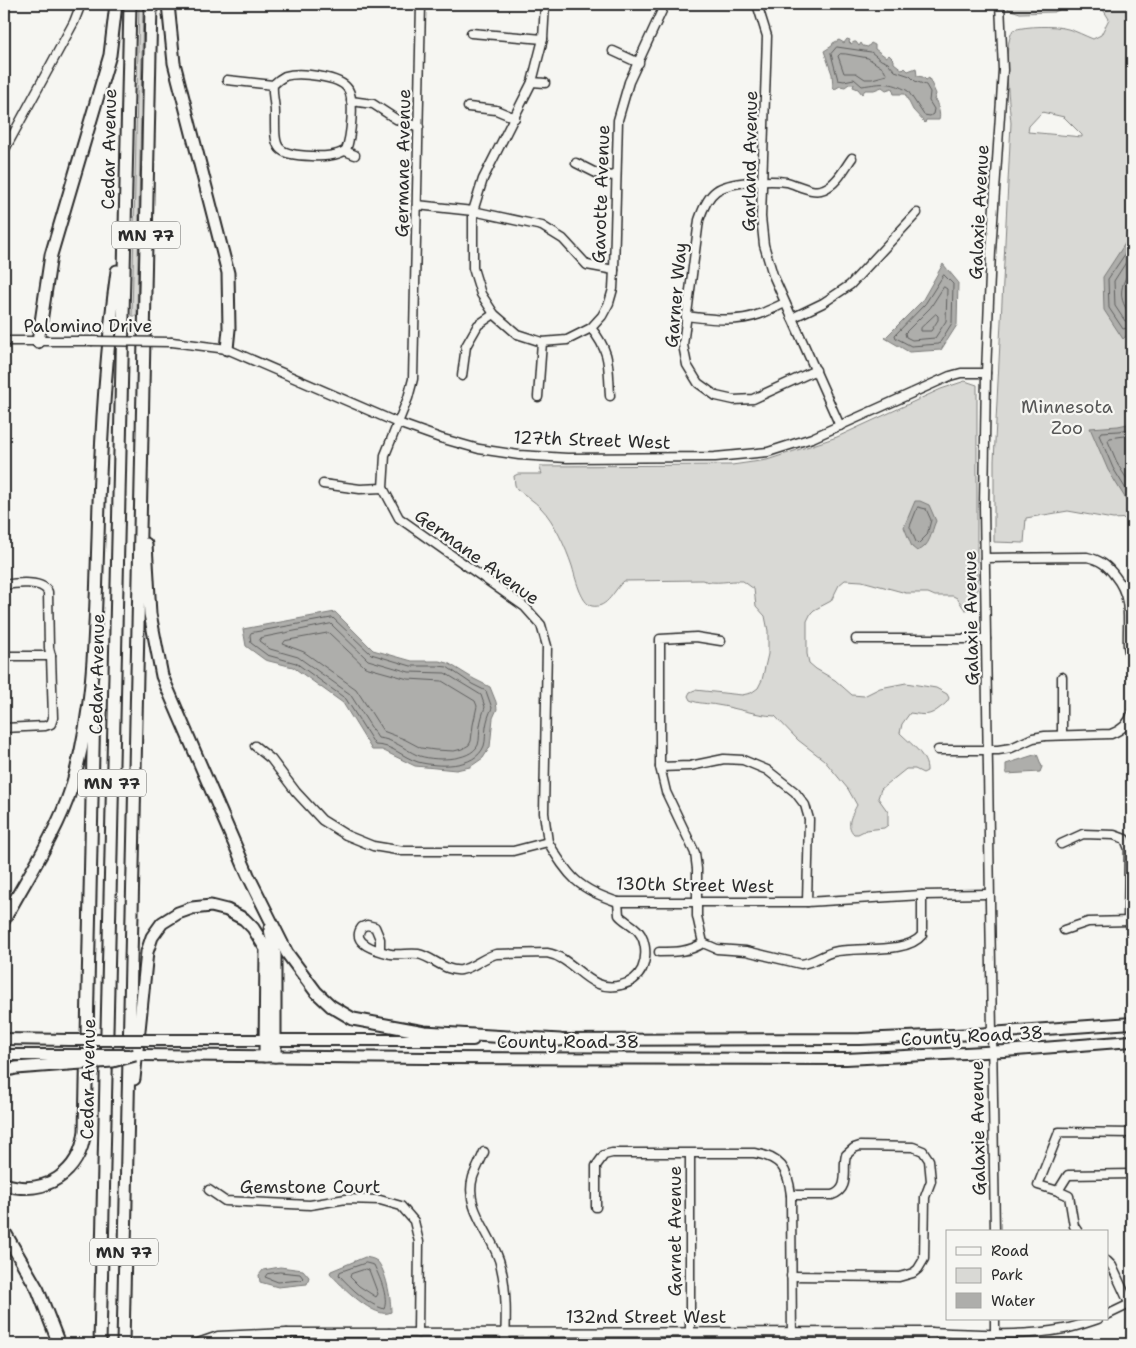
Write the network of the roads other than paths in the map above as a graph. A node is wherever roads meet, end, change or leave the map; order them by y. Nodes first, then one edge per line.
1 (81, 4) edge
2 (116, 4) edge
3 (130, 4) edge
4 (151, 4) edge
5 (168, 4) edge
6 (421, 4) edge
7 (544, 4) edge
8 (665, 4) edge
9 (757, 4) edge
10 (1000, 4) edge
11 (471, 33) dead end
12 (544, 38) junction
13 (613, 51) dead end
14 (639, 63) junction
15 (227, 80) dead end
16 (532, 82) junction
17 (545, 83) dead end
18 (273, 85) junction
19 (351, 101) junction
20 (468, 107) dead end
21 (515, 118) junction
22 (419, 127) junction
23 (4, 151) edge
24 (345, 151) junction
25 (355, 156) dead end
26 (852, 158) dead end
27 (576, 163) dead end
28 (616, 176) junction
29 (762, 180) junction
30 (417, 206) junction
31 (473, 211) junction
32 (917, 212) dead end
33 (124, 222) junction
34 (614, 270) junction
35 (785, 303) junction
36 (494, 314) junction
37 (686, 316) junction
38 (792, 318) junction
39 (591, 328) junction
40 (4, 341) edge
41 (38, 342) junction
42 (172, 342) joint
43 (542, 342) junction
44 (226, 348) junction
45 (816, 370) junction
46 (986, 374) junction
47 (462, 376) dead end
48 (610, 396) dead end
49 (538, 397) dead end
50 (398, 423) junction
51 (840, 426) junction
52 (141, 466) junction
53 (323, 484) dead end
54 (383, 488) junction
55 (985, 558) junction
56 (4, 585) edge
57 (856, 639) dead end
58 (986, 639) junction
59 (721, 641) dead end
60 (94, 652) junction
61 (4, 656) edge
62 (52, 656) junction
63 (1132, 669) edge
64 (1062, 677) dead end
65 (1132, 713) edge
66 (4, 728) edge
67 (1062, 735) junction
68 (255, 746) dead end
69 (938, 750) dead end
70 (987, 750) junction
71 (660, 767) junction
72 (548, 842) junction
73 (1061, 844) dead end
74 (990, 894) junction
75 (922, 895) junction
76 (618, 902) junction
77 (806, 902) junction
78 (696, 903) junction
79 (268, 915) junction
80 (4, 920) edge
81 (1130, 921) edge
82 (1064, 930) dead end
83 (703, 944) junction
84 (380, 950) dead end
85 (659, 952) dead end
86 (1132, 1023) edge
87 (992, 1032) junction
88 (4, 1039) edge
89 (270, 1040) junction
90 (560, 1040) junction
91 (1132, 1041) edge
92 (992, 1051) junction
93 (135, 1054) joint
94 (4, 1055) edge
95 (270, 1056) junction
96 (68, 1059) junction
97 (4, 1071) edge
98 (1132, 1133) edge
99 (484, 1152) dead end
100 (690, 1154) junction
101 (126, 1160) junction
102 (1132, 1174) edge
103 (4, 1184) edge
104 (209, 1190) dead end
105 (1058, 1191) junction
106 (791, 1195) junction
107 (596, 1207) dead end
108 (995, 1230) edge
109 (1077, 1230) edge
110 (4, 1231) edge
111 (1108, 1262) edge
112 (791, 1276) junction
113 (1131, 1304) edge
114 (1108, 1315) edge
115 (995, 1320) edge
116 (1095, 1320) edge
117 (690, 1332) junction
118 (791, 1332) junction
119 (931, 1332) junction
120 (287, 1333) junction
121 (389, 1333) junction
122 (418, 1333) junction
123 (505, 1333) junction
124 (995, 1335) junction
125 (59, 1344) edge
126 (100, 1344) edge
127 (122, 1344) edge
128 (195, 1344) edge
129 (287, 1344) edge
130 (389, 1344) edge
131 (505, 1344) edge
132 (792, 1344) edge
133 (932, 1344) edge
134 (995, 1344) edge

1 - 23 street
2 - 41 highway
3 - 33 highway, Cedar Avenue / MN 77
4 - 52 highway, MN 77
5 - 44 highway
6 - 22 street, Germane Avenue
7 - 12 street
8 - 14 street, Gavotte Avenue
9 - 29 street, Garland Avenue
10 - 46 street, Galaxie Avenue
11 - 12 street
12 - 16 street
13 - 14 street
14 - 28 street, Gavotte Avenue
15 - 18 street
16 - 17 street
16 - 21 street
18 - 19 street
18 - 24 street
19 - 22 street
19 - 24 street
20 - 21 street
21 - 31 street
22 - 30 street, Germane Avenue
24 - 25 street
26 - 29 street, Garner Way
27 - 28 street
28 - 34 street, Gavotte Avenue
29 - 35 street, Garland Avenue
29 - 37 street, Garner Way
30 - 31 street
30 - 50 street, Germane Avenue
31 - 34 street
31 - 36 street
32 - 38 street
33 - 60 highway
33 - 126 highway, Cedar Avenue / MN 77
34 - 39 street, Gavotte Avenue
35 - 37 street
35 - 38 street, Garland Avenue
36 - 43 street
36 - 47 street
37 - 45 street, Garner Way
38 - 45 street, Garland Avenue
39 - 43 street
39 - 48 street
40 - 41 street, Palomino Drive
41 - 42 street, Palomino Drive, bridge
42 - 44 street, 127th Street West
43 - 49 street
44 - 50 street, 127th Street West
45 - 51 street, Garland Avenue
46 - 51 street, 127th Street West
46 - 55 street, Galaxie Avenue
50 - 51 street, 127th Street West
50 - 54 street, Germane Avenue
52 - 79 highway
52 - 101 highway, MN 77
53 - 54 street
54 - 72 street, Germane Avenue
55 - 58 street, Galaxie Avenue
55 - 63 street
56 - 62 street
57 - 58 street
58 - 70 street, Galaxie Avenue
59 - 71 street
60 - 80 highway
60 - 103 highway
61 - 62 street
62 - 66 street
64 - 67 street
65 - 67 street
67 - 70 street
68 - 72 street
69 - 70 street
70 - 74 street, Galaxie Avenue
71 - 77 street
71 - 78 street
72 - 76 street, 130th Street West
73 - 81 street
74 - 75 street, 130th Street West
74 - 87 street, Galaxie Avenue
75 - 77 street, 130th Street West
75 - 83 street
76 - 78 street, 130th Street West
76 - 84 street
77 - 78 street, 130th Street West
78 - 83 street
79 - 89 highway
79 - 90 highway
81 - 82 street
83 - 85 street
86 - 87 main road, County Road 38
87 - 90 main road, County Road 38
87 - 92 street, Galaxie Avenue
88 - 89 main road, County Road 38, bridge
89 - 90 main road, County Road 38
89 - 95 highway
89 - 101 highway
91 - 92 main road, County Road 38
92 - 95 main road, County Road 38
92 - 108 street, Galaxie Avenue
93 - 95 main road, County Road 38
93 - 96 highway, bridge
94 - 96 main road
96 - 97 highway
98 - 105 street
99 - 123 street
100 - 106 street, Garnet Avenue
100 - 107 street
100 - 117 street, Garnet Avenue
101 - 127 highway, MN 77
102 - 105 street
104 - 122 street, Gemstone Court
105 - 109 street
106 - 112 street, Garnet Avenue
106 - 112 street
110 - 125 highway
111 - 113 street
112 - 118 street, Garnet Avenue
113 - 114 street
115 - 124 street
116 - 124 street, 132nd Street West
117 - 118 street, 132nd Street West
117 - 123 street, 132nd Street West
118 - 119 street, 132nd Street West
118 - 132 street, Garnet Avenue
119 - 124 street, 132nd Street West
119 - 133 street
120 - 121 street, 132nd Street West
120 - 128 street, 132nd Street West
120 - 129 street
121 - 122 street, 132nd Street West
121 - 130 street
122 - 123 street, 132nd Street West
123 - 131 street
124 - 134 street

